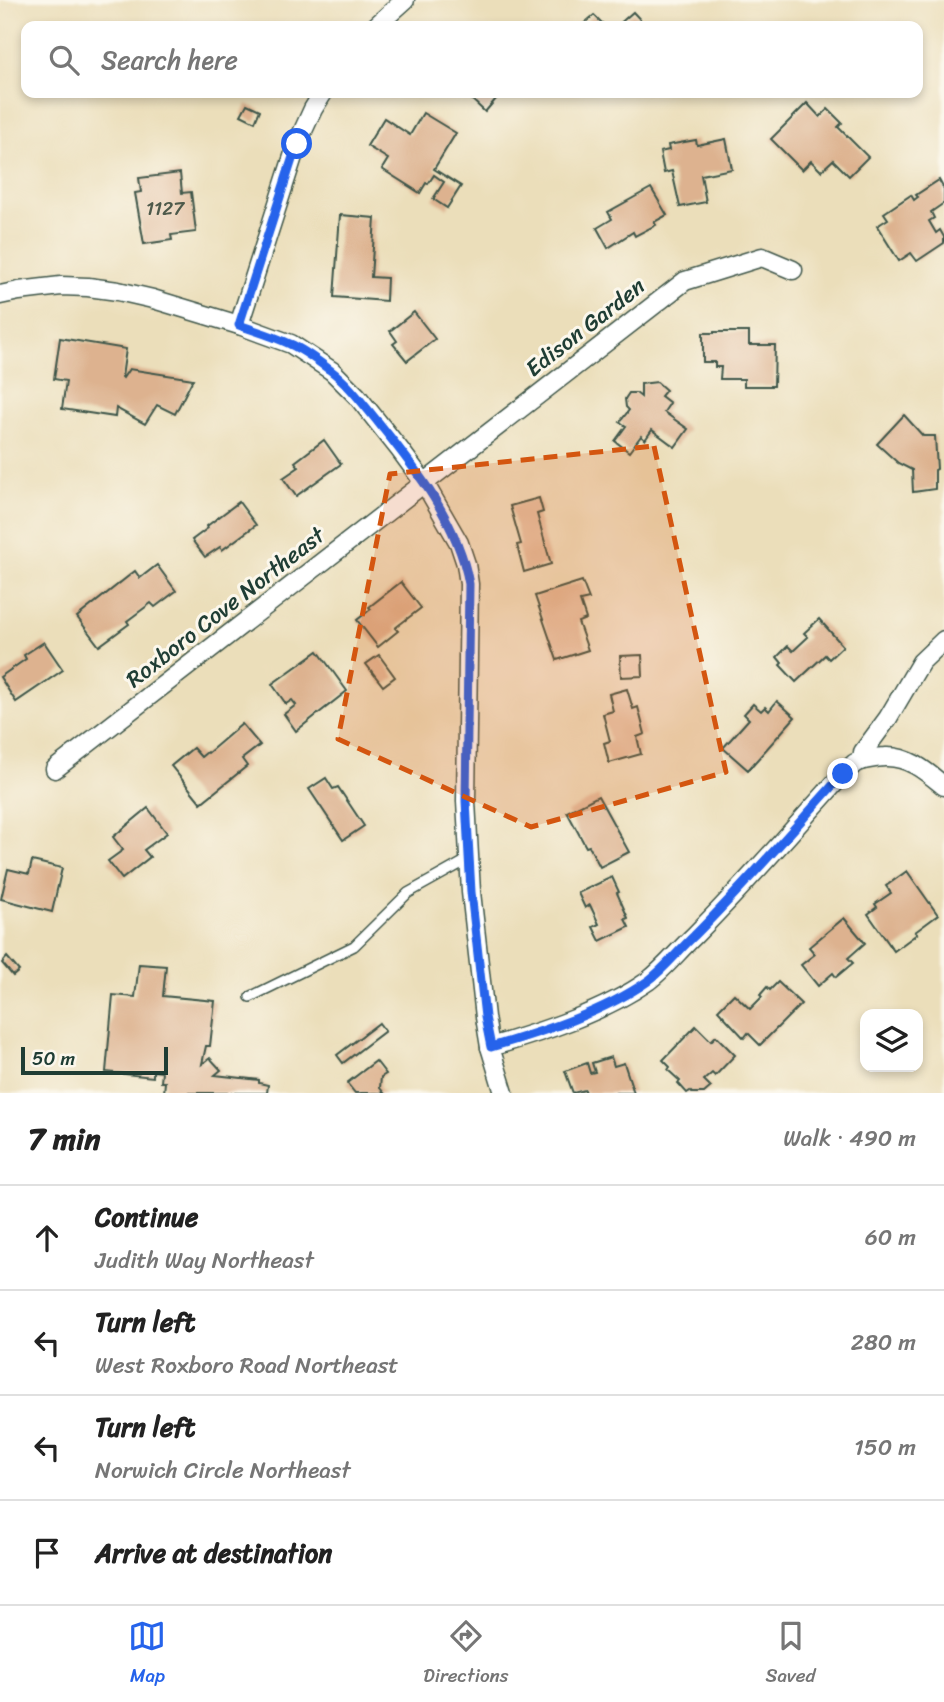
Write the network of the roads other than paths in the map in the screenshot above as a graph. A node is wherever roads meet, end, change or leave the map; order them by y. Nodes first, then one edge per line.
1 (405, 0) edge
2 (382, 21) edge
3 (320, 98) edge
4 (793, 270) dead end
5 (0, 295) edge
6 (239, 325) junction
7 (425, 484) junction
8 (944, 640) edge
9 (863, 760) junction
10 (55, 769) dead end
11 (944, 786) edge
12 (469, 859) junction
13 (250, 997) dead end
14 (491, 1047) junction
15 (504, 1093) edge

1 - 2 street
3 - 6 street
4 - 7 street, Edison Garden
5 - 6 street
6 - 7 street
7 - 10 street, Roxboro Cove Northeast
7 - 12 street
8 - 9 street
9 - 11 street
9 - 14 street
12 - 13 lane
12 - 14 street
14 - 15 street

